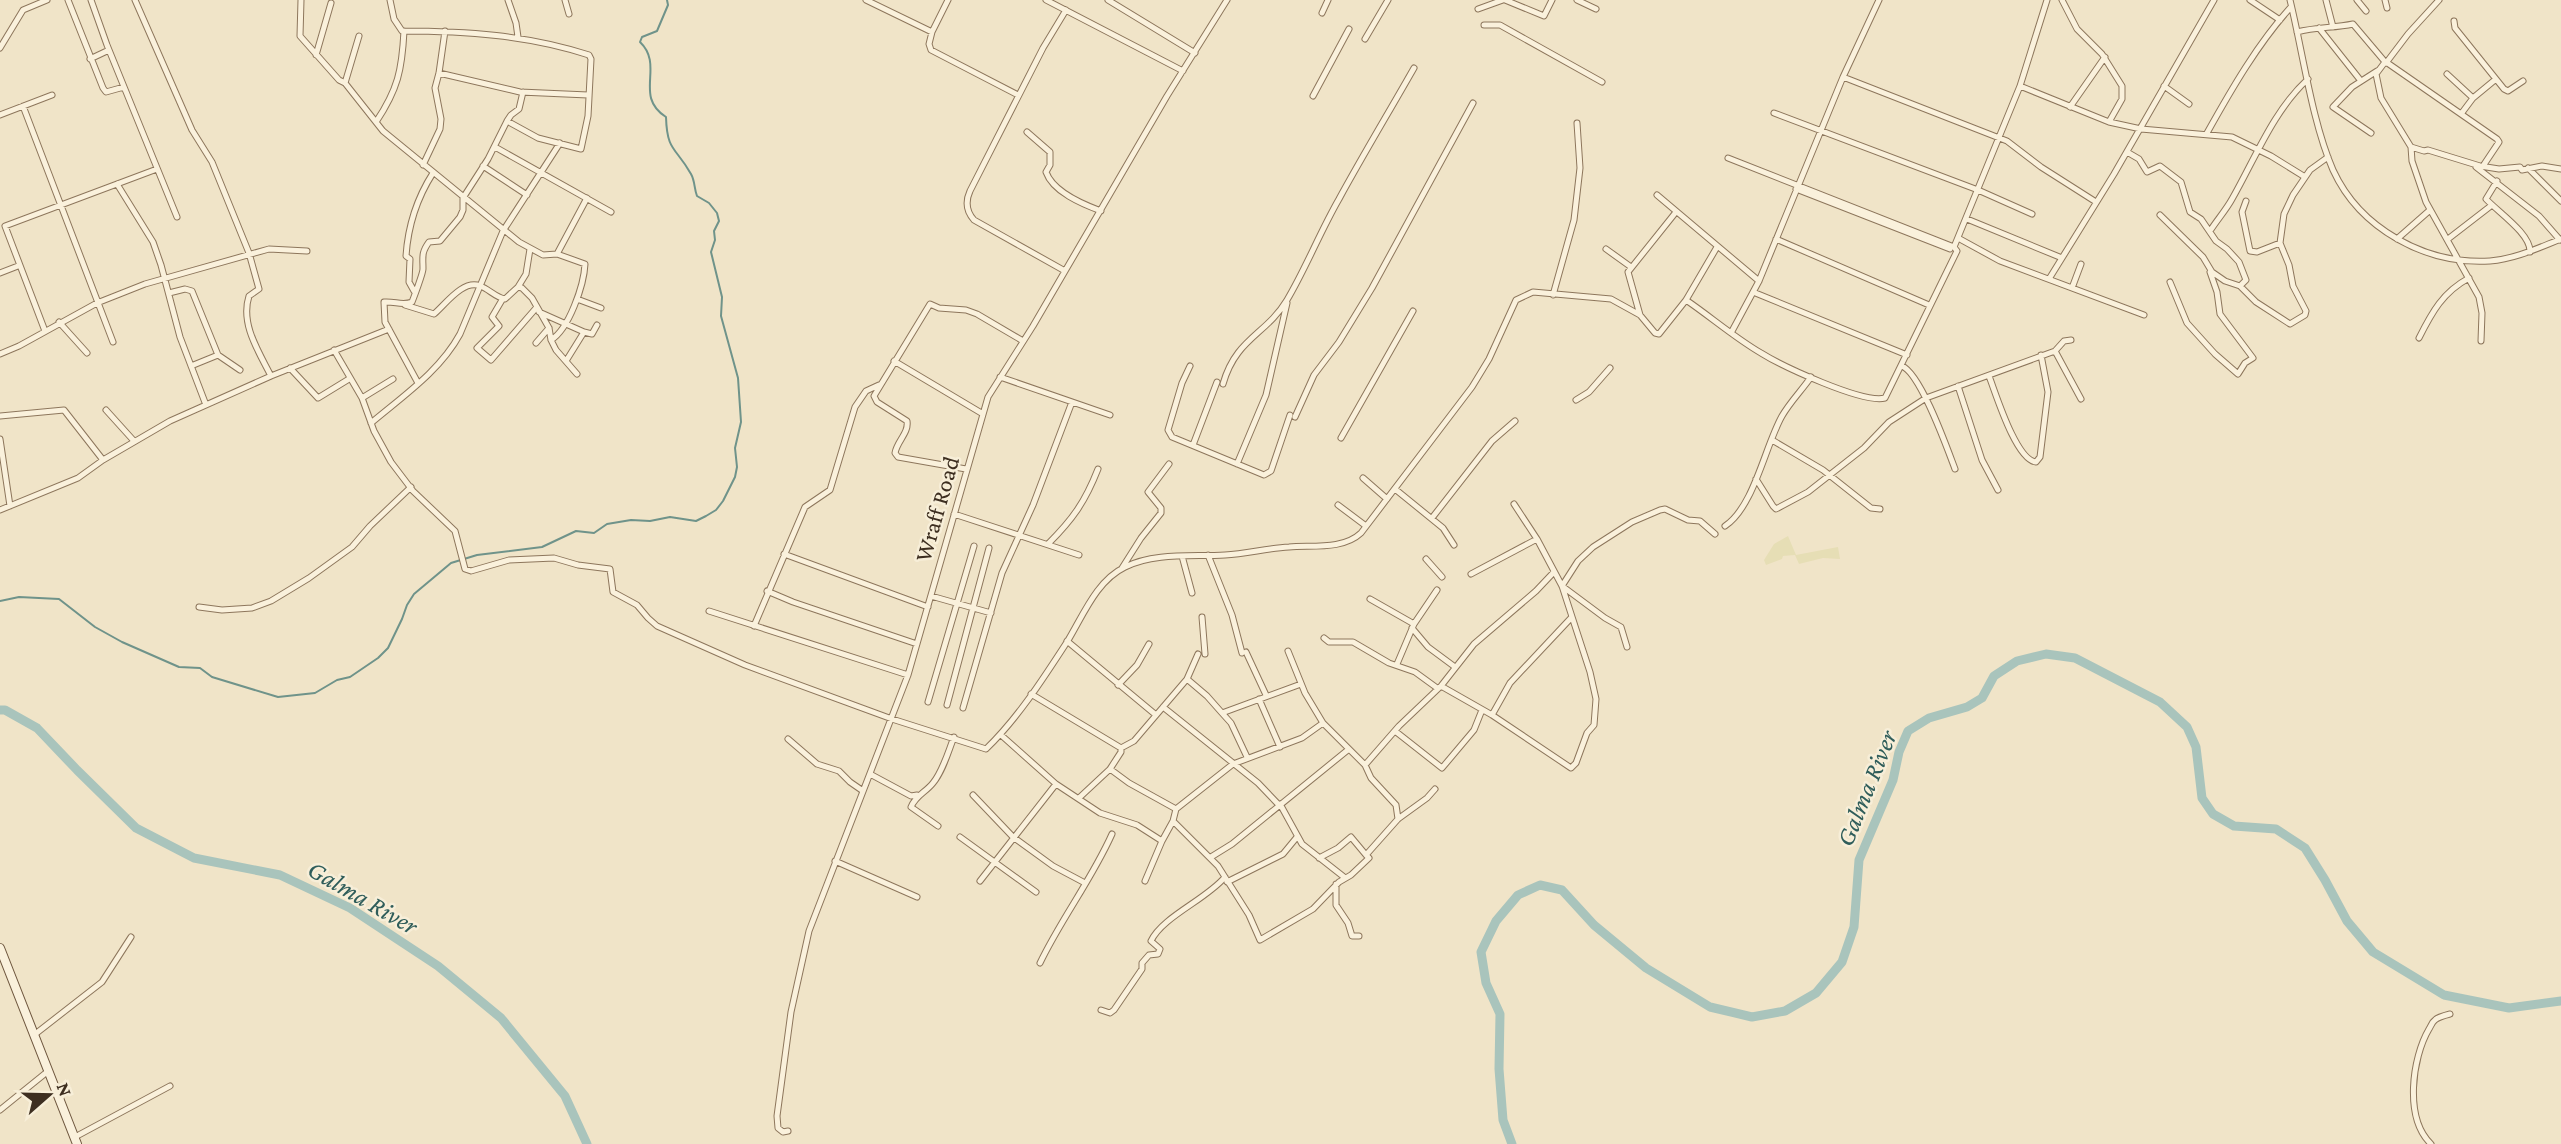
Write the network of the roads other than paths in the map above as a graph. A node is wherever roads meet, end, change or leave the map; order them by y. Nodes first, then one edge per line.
1 (47, 0) edge
2 (68, 0) edge
3 (91, 0) edge
4 (135, 0) edge
5 (301, 0) edge
6 (390, 0) edge
7 (508, 0) edge
8 (565, 0) edge
9 (866, 0) edge
10 (948, 0) edge
11 (1046, 0) edge
12 (1108, 0) edge
13 (1227, 0) edge
14 (1328, 0) edge
15 (1388, 0) edge
16 (1504, 0) edge
17 (1552, 0) edge
18 (1577, 0) edge
19 (1880, 0) edge
20 (2047, 0) edge
21 (2062, 0) edge
22 (2214, 0) edge
23 (2250, 0) edge
24 (2326, 0) edge
25 (2357, 0) edge
26 (2385, 0) edge
27 (2439, 0) edge
28 (331, 3) dead end
29 (2290, 4) edge
30 (2387, 8) dead end
31 (1478, 9) dead end
32 (1596, 9) dead end
33 (1066, 10) junction
34 (2366, 11) dead end
35 (1322, 13) dead end
36 (569, 14) dead end
37 (2280, 20) junction
38 (2454, 21) dead end
39 (1484, 25) dead end
40 (2333, 27) junction
41 (0, 28) edge
42 (2319, 28) junction
43 (1349, 29) dead end
44 (404, 31) junction
45 (446, 31) junction
46 (932, 32) junction
47 (2297, 32) junction
48 (6, 36) junction
49 (359, 36) dead end
50 (519, 37) junction
51 (1366, 39) dead end
52 (0, 48) edge
53 (109, 50) junction
54 (1195, 52) junction
55 (316, 55) junction
56 (2105, 57) junction
57 (90, 59) junction
58 (2385, 62) junction
59 (1414, 68) dead end
60 (1183, 71) junction
61 (2377, 71) junction
62 (439, 74) junction
63 (2447, 74) dead end
64 (1843, 77) junction
65 (2308, 79) junction
66 (2496, 79) junction
67 (2361, 81) junction
68 (2522, 81) dead end
69 (1602, 82) dead end
70 (345, 83) junction
71 (2021, 86) junction
72 (2164, 86) junction
73 (124, 87) junction
74 (523, 92) junction
75 (52, 95) dead end
76 (588, 95) junction
77 (1018, 95) junction
78 (1313, 96) dead end
79 (2473, 98) junction
80 (1473, 103) dead end
81 (2189, 104) dead end
82 (23, 106) junction
83 (2070, 107) junction
84 (1773, 113) dead end
85 (2461, 114) junction
86 (0, 115) edge
87 (507, 121) junction
88 (376, 122) junction
89 (2109, 122) junction
90 (1577, 123) dead end
91 (2141, 129) junction
92 (1821, 130) junction
93 (1027, 132) dead end
94 (2207, 133) junction
95 (2371, 134) dead end
96 (1998, 138) junction
97 (561, 143) junction
98 (495, 146) junction
99 (2411, 147) junction
100 (2258, 150) junction
101 (2127, 152) junction
102 (2328, 157) junction
103 (1728, 158) dead end
104 (423, 165) junction
105 (2474, 165) junction
106 (483, 166) junction
107 (2483, 166) junction
108 (2528, 168) junction
109 (157, 169) junction
110 (2561, 169) edge
111 (433, 173) junction
112 (541, 173) junction
113 (2305, 177) junction
114 (2497, 181) junction
115 (117, 184) junction
116 (1797, 187) junction
117 (1978, 190) junction
118 (527, 195) junction
119 (1657, 195) dead end
120 (463, 198) junction
121 (587, 198) junction
122 (2246, 201) dead end
123 (2561, 201) edge
124 (2096, 202) junction
125 (60, 205) junction
126 (2492, 205) junction
127 (2430, 210) junction
128 (1101, 211) junction
129 (611, 212) dead end
130 (1676, 212) junction
131 (2032, 214) dead end
132 (2160, 215) dead end
133 (177, 217) dead end
134 (1967, 219) junction
135 (503, 231) junction
136 (2210, 231) junction
137 (1958, 238) junction
138 (1776, 239) junction
139 (2397, 239) junction
140 (2448, 239) junction
141 (2560, 240) edge
142 (2280, 243) junction
143 (1717, 247) junction
144 (530, 249) junction
145 (1606, 249) dead end
146 (1955, 249) junction
147 (307, 251) dead end
148 (2530, 252) junction
149 (249, 253) junction
150 (556, 254) junction
151 (2062, 258) junction
152 (2458, 259) junction
153 (2081, 264) dead end
154 (18, 266) junction
155 (1631, 267) junction
156 (2209, 269) junction
157 (1065, 271) junction
158 (0, 273) edge
159 (164, 278) junction
160 (2469, 278) junction
161 (2049, 279) junction
162 (1759, 281) junction
163 (2170, 282) dead end
164 (480, 285) junction
165 (2240, 286) junction
166 (519, 287) junction
167 (2072, 288) junction
168 (1753, 292) junction
169 (169, 293) junction
170 (415, 294) junction
171 (1553, 295) junction
172 (502, 299) junction
173 (577, 299) junction
174 (1287, 300) junction
175 (1686, 300) junction
176 (97, 303) junction
177 (404, 305) junction
178 (1929, 305) junction
179 (601, 308) dead end
180 (538, 309) junction
181 (1413, 311) dead end
182 (1640, 315) junction
183 (2144, 315) dead end
184 (59, 322) junction
185 (565, 323) junction
186 (597, 325) dead end
187 (389, 328) junction
188 (549, 328) junction
189 (45, 331) junction
190 (584, 332) junction
191 (1731, 333) junction
192 (2419, 338) dead end
193 (551, 340) junction
194 (2071, 340) dead end
195 (1023, 341) junction
196 (2481, 341) dead end
197 (113, 342) dead end
198 (536, 343) dead end
199 (334, 350) junction
200 (2054, 351) junction
201 (87, 353) dead end
202 (0, 354) edge
203 (218, 355) junction
204 (1907, 355) junction
205 (2041, 355) junction
206 (566, 361) junction
207 (894, 361) junction
208 (191, 366) junction
209 (1190, 366) dead end
210 (1902, 366) junction
211 (290, 368) junction
212 (1610, 368) dead end
213 (240, 370) dead end
214 (577, 374) dead end
215 (271, 376) junction
216 (1989, 376) junction
217 (1000, 377) junction
218 (1811, 377) junction
219 (349, 379) junction
220 (393, 379) dead end
221 (418, 383) junction
222 (880, 385) junction
223 (1958, 386) junction
224 (362, 398) junction
225 (1926, 398) junction
226 (2081, 399) dead end
227 (1576, 400) dead end
228 (1072, 402) junction
229 (206, 405) junction
230 (106, 410) dead end
231 (983, 414) junction
232 (1110, 415) dead end
233 (0, 416) edge
234 (1515, 421) dead end
235 (371, 423) junction
236 (1341, 438) dead end
237 (0, 439) edge
238 (1772, 440) junction
239 (134, 441) junction
240 (1193, 445) junction
241 (103, 460) junction
242 (1169, 464) dead end
243 (1237, 464) junction
244 (966, 469) junction
245 (1098, 469) dead end
246 (1955, 469) dead end
247 (1830, 475) junction
248 (1363, 478) dead end
249 (1756, 479) junction
250 (411, 488) junction
251 (1395, 489) junction
252 (1998, 490) dead end
253 (1387, 499) junction
254 (1514, 503) dead end
255 (1338, 505) dead end
256 (10, 506) junction
257 (1880, 509) dead end
258 (0, 510) edge
259 (954, 514) junction
260 (1432, 518) junction
261 (1366, 526) junction
262 (1725, 526) dead end
263 (1715, 534) dead end
264 (1019, 535) junction
265 (1537, 539) junction
266 (1048, 544) junction
267 (1454, 545) dead end
268 (974, 546) dead end
269 (989, 548) dead end
270 (784, 554) junction
271 (1079, 555) dead end
272 (1208, 555) junction
273 (1182, 556) junction
274 (1426, 559) dead end
275 (1122, 568) junction
276 (1554, 572) junction
277 (1471, 574) dead end
278 (1441, 577) dead end
279 (1562, 586) junction
280 (1437, 590) dead end
281 (767, 591) junction
282 (1192, 593) dead end
283 (931, 596) junction
284 (1370, 599) dead end
285 (956, 603) junction
286 (199, 607) dead end
287 (928, 607) junction
288 (972, 608) junction
289 (709, 611) dead end
290 (991, 613) junction
291 (1202, 617) dead end
292 (1571, 618) junction
293 (754, 626) junction
294 (1413, 626) junction
295 (1324, 638) dead end
296 (1067, 641) junction
297 (917, 644) junction
298 (1149, 644) dead end
299 (1627, 647) dead end
300 (1288, 651) dead end
301 (1198, 654) dead end
302 (1205, 654) dead end
303 (1397, 664) junction
304 (1455, 667) junction
305 (908, 675) junction
306 (1187, 679) junction
307 (1301, 684) junction
308 (1118, 685) junction
309 (1439, 687) junction
310 (1031, 694) junction
311 (1266, 695) junction
312 (1259, 699) junction
313 (928, 702) dead end
314 (947, 705) dead end
315 (1163, 706) junction
316 (963, 708) dead end
317 (1482, 710) junction
318 (1222, 713) junction
319 (1156, 715) junction
320 (1492, 715) junction
321 (892, 719) junction
322 (1323, 723) junction
323 (1395, 731) junction
324 (1001, 735) junction
325 (954, 737) junction
326 (788, 739) dead end
327 (1280, 747) junction
328 (1121, 748) junction
329 (1349, 749) junction
330 (1247, 757) junction
331 (1233, 764) junction
332 (1365, 765) junction
333 (1110, 769) junction
334 (870, 774) junction
335 (1056, 783) junction
336 (1434, 789) dead end
337 (863, 790) junction
338 (917, 795) junction
339 (973, 795) dead end
340 (1080, 797) junction
341 (1280, 805) junction
342 (1396, 805) junction
343 (1176, 808) junction
344 (1407, 812) junction
345 (1398, 819) junction
346 (1173, 821) junction
347 (938, 826) dead end
348 (1112, 834) dead end
349 (960, 836) dead end
350 (1297, 837) junction
351 (1013, 838) junction
352 (1162, 841) junction
353 (1366, 855) junction
354 (1211, 857) junction
355 (1320, 858) junction
356 (835, 861) junction
357 (993, 862) junction
358 (1344, 877) junction
359 (1226, 880) junction
360 (980, 881) dead end
361 (1145, 881) dead end
362 (1085, 883) junction
363 (1336, 884) junction
364 (1036, 891) dead end
365 (917, 897) dead end
366 (1359, 936) dead end
367 (131, 937) dead end
368 (0, 948) edge
369 (1040, 963) dead end
370 (1101, 1010) dead end
371 (2450, 1014) dead end
372 (34, 1035) junction
373 (47, 1072) junction
374 (170, 1086) dead end
375 (0, 1110) edge
376 (788, 1131) dead end
377 (76, 1141) edge
378 (2431, 1144) edge

1 - 48 street
2 - 57 street
3 - 53 street
4 - 149 street
5 - 55 street
6 - 44 street
7 - 50 street
8 - 36 street
9 - 46 street
10 - 46 street
11 - 33 street
12 - 54 street
13 - 54 street, Wraff Road
14 - 35 street
15 - 51 street
16 - 17 street
16 - 31 street
18 - 32 street
19 - 64 street
20 - 71 street
21 - 56 street
22 - 72 street
23 - 37 street
24 - 40 street
25 - 34 street
26 - 30 street
27 - 58 street
28 - 55 street
29 - 37 street
29 - 47 street
33 - 60 street
33 - 77 street
37 - 94 street
38 - 66 street
39 - 69 street
40 - 42 street
40 - 58 street
41 - 48 street
42 - 47 street
42 - 67 street
43 - 78 street
44 - 45 street
44 - 88 street
45 - 50 street
45 - 62 street
46 - 77 street
47 - 65 street
48 - 52 street
49 - 70 street
50 - 76 street
53 - 57 street
53 - 73 street
54 - 60 street, Wraff Road
55 - 70 street
56 - 83 street
56 - 89 street
57 - 73 street
58 - 61 street
58 - 85 street
59 - 174 street
60 - 128 street, Wraff Road
61 - 67 street
61 - 99 street
62 - 74 street
62 - 104 street
63 - 79 street
64 - 92 street
64 - 96 street
65 - 100 street
65 - 102 street
66 - 68 street
66 - 79 street
67 - 95 street
70 - 88 street
71 - 83 street
71 - 96 street
72 - 81 street
72 - 91 street
73 - 109 street
74 - 76 street
74 - 87 street
75 - 82 street
76 - 97 street
77 - 157 street
79 - 85 street
80 - 243 street
82 - 86 street
82 - 125 street
83 - 89 street
84 - 92 street
85 - 107 street
87 - 97 street
87 - 98 street
88 - 104 street
89 - 91 street
90 - 171 street
91 - 94 street
91 - 101 street
92 - 116 street
92 - 117 street
93 - 128 street
94 - 100 street
96 - 117 street
96 - 124 street
97 - 112 street
98 - 106 street
98 - 112 street
99 - 105 street
99 - 127 street
100 - 113 street
100 - 136 street
101 - 124 street
101 - 136 street
102 - 113 street
102 - 139 street
103 - 116 street
104 - 111 street
105 - 107 street
105 - 114 street
106 - 118 street
106 - 120 street
107 - 108 street
108 - 110 street
108 - 123 street
109 - 115 street
109 - 133 street
111 - 120 street
111 - 170 street
112 - 118 street
112 - 121 street
113 - 142 street
114 - 126 street
114 - 141 street
115 - 125 street
115 - 159 street
116 - 138 street
116 - 146 street
117 - 131 street
117 - 134 street
118 - 135 street
119 - 130 street
120 - 135 street
120 - 170 street
121 - 129 street
121 - 150 street
122 - 142 street
124 - 151 street
125 - 154 street
125 - 176 street
126 - 140 street
126 - 148 street
127 - 139 street
127 - 140 street
128 - 157 street, Wraff Road
130 - 143 street
130 - 155 street
132 - 156 street
134 - 137 street
134 - 151 street
135 - 144 street
135 - 164 street
136 - 165 street
137 - 146 street
137 - 161 street
138 - 162 street
138 - 178 street
139 - 152 street
140 - 152 street
141 - 148 street
142 - 165 street
143 - 162 street
143 - 175 street
144 - 150 street
144 - 166 street
145 - 155 street
146 - 178 street
147 - 149 street
148 - 152 street
149 - 159 street
149 - 215 street
150 - 173 street
151 - 161 street
152 - 160 street
153 - 167 street
154 - 158 street
154 - 189 street
155 - 182 street
156 - 163 street
156 - 165 street
157 - 195 street, Wraff Road
159 - 169 street
159 - 176 street
160 - 192 street
160 - 196 street
161 - 167 street
162 - 168 street
164 - 172 street
164 - 177 street
164 - 221 street
166 - 172 street
166 - 180 street
167 - 183 street
168 - 191 street
168 - 204 street
169 - 203 street
169 - 208 street
170 - 177 street
171 - 182 street
171 - 251 street
172 - 180 street
173 - 179 street
173 - 185 street
174 - 240 street
174 - 243 street
175 - 182 street
175 - 191 street
176 - 184 street
176 - 197 street
177 - 187 street
178 - 204 street
180 - 185 street
180 - 188 street
181 - 236 street
184 - 189 street
184 - 201 street
185 - 190 street
185 - 193 street
186 - 190 street
187 - 199 street
187 - 221 street
188 - 193 street
188 - 198 street
189 - 202 street
190 - 206 street
191 - 218 street
193 - 206 street
194 - 200 street
195 - 207 street
195 - 217 street, Wraff Road
199 - 211 street
199 - 219 street
200 - 205 street
200 - 226 street
203 - 208 street
203 - 213 street
204 - 210 street
205 - 216 street
205 - 216 street
206 - 214 street
207 - 222 street
207 - 231 street
208 - 229 street
209 - 240 street
210 - 218 street
210 - 225 street
211 - 215 street
211 - 219 street
212 - 227 street
215 - 229 street
216 - 223 street
217 - 228 street
217 - 231 street, Wraff Road
218 - 238 street
219 - 224 street
220 - 224 street
221 - 235 street
222 - 244 street
222 - 270 street
223 - 225 street
223 - 252 street
224 - 235 street
225 - 246 street
225 - 247 street
228 - 232 street
228 - 264 street
229 - 239 street
230 - 239 street
231 - 244 street, Wraff Road
233 - 241 street
234 - 260 street
235 - 250 street
237 - 256 street
238 - 247 street
238 - 249 street
239 - 241 street
240 - 243 street
241 - 256 street
242 - 275 street
244 - 259 street, Wraff Road
245 - 266 street
247 - 249 street
247 - 257 street
248 - 253 street
249 - 262 street
250 - 286 street
250 - 321 street
251 - 253 street
251 - 260 street
253 - 261 street
254 - 265 street
255 - 261 street
256 - 258 street
259 - 264 street
259 - 283 street, Wraff Road
260 - 267 street
261 - 272 street
263 - 279 street
264 - 266 street
264 - 290 street
265 - 276 street
265 - 277 street
266 - 271 street
268 - 285 street
269 - 288 street
270 - 281 street
270 - 287 street
272 - 273 street
272 - 311 street
273 - 275 street
273 - 282 street
274 - 278 street
275 - 296 street
276 - 279 street
276 - 304 street
279 - 292 street
279 - 299 street
280 - 294 street
281 - 293 street
281 - 297 street
283 - 285 street
283 - 287 street, Wraff Road
284 - 294 street
285 - 288 street
285 - 313 street
287 - 297 street, Wraff Road
288 - 290 street
288 - 314 street
289 - 293 street
290 - 316 street
291 - 302 street
292 - 320 street
292 - 320 street
293 - 305 street
294 - 303 street
294 - 304 street
295 - 303 street
296 - 308 street
296 - 310 street
297 - 305 street, Wraff Road
298 - 308 street
300 - 307 street
301 - 306 street
303 - 309 street
304 - 309 street
305 - 321 street, Wraff Road
306 - 315 street
306 - 318 street
307 - 311 street
307 - 322 street
308 - 319 street
309 - 317 street
309 - 323 street
310 - 324 street
310 - 328 street
311 - 312 street
312 - 318 street
312 - 327 street
315 - 319 street
315 - 331 street
317 - 320 street
317 - 323 street
318 - 330 street
319 - 328 street
321 - 325 street
321 - 334 street, Wraff Road
322 - 327 street
322 - 329 street
323 - 332 street
324 - 325 street
324 - 335 street
325 - 338 street
326 - 337 street
327 - 330 street
328 - 333 street
329 - 332 street
329 - 341 street
330 - 331 street
331 - 341 street
331 - 343 street
332 - 342 street
333 - 340 street
333 - 343 street
334 - 337 street, Wraff Road
334 - 338 street
335 - 340 street
335 - 351 street
336 - 344 street
337 - 356 street, Wraff Road
338 - 347 street
339 - 351 street
340 - 352 street
341 - 350 street
341 - 354 street
342 - 344 street
342 - 345 street
343 - 346 street
344 - 345 street
345 - 353 street
346 - 352 street
346 - 354 street
348 - 362 street
349 - 357 street
350 - 355 street
350 - 359 street
351 - 357 street
351 - 362 street
352 - 361 street
353 - 355 street
353 - 358 street
354 - 359 street
355 - 358 street
356 - 365 street
356 - 376 street, Wraff Road
357 - 360 street
357 - 364 street
358 - 363 street
359 - 363 street
359 - 370 street
362 - 369 street
363 - 366 street
367 - 372 street
368 - 372 main road
371 - 378 street
372 - 373 main road
373 - 375 street
373 - 377 main road
374 - 377 street

